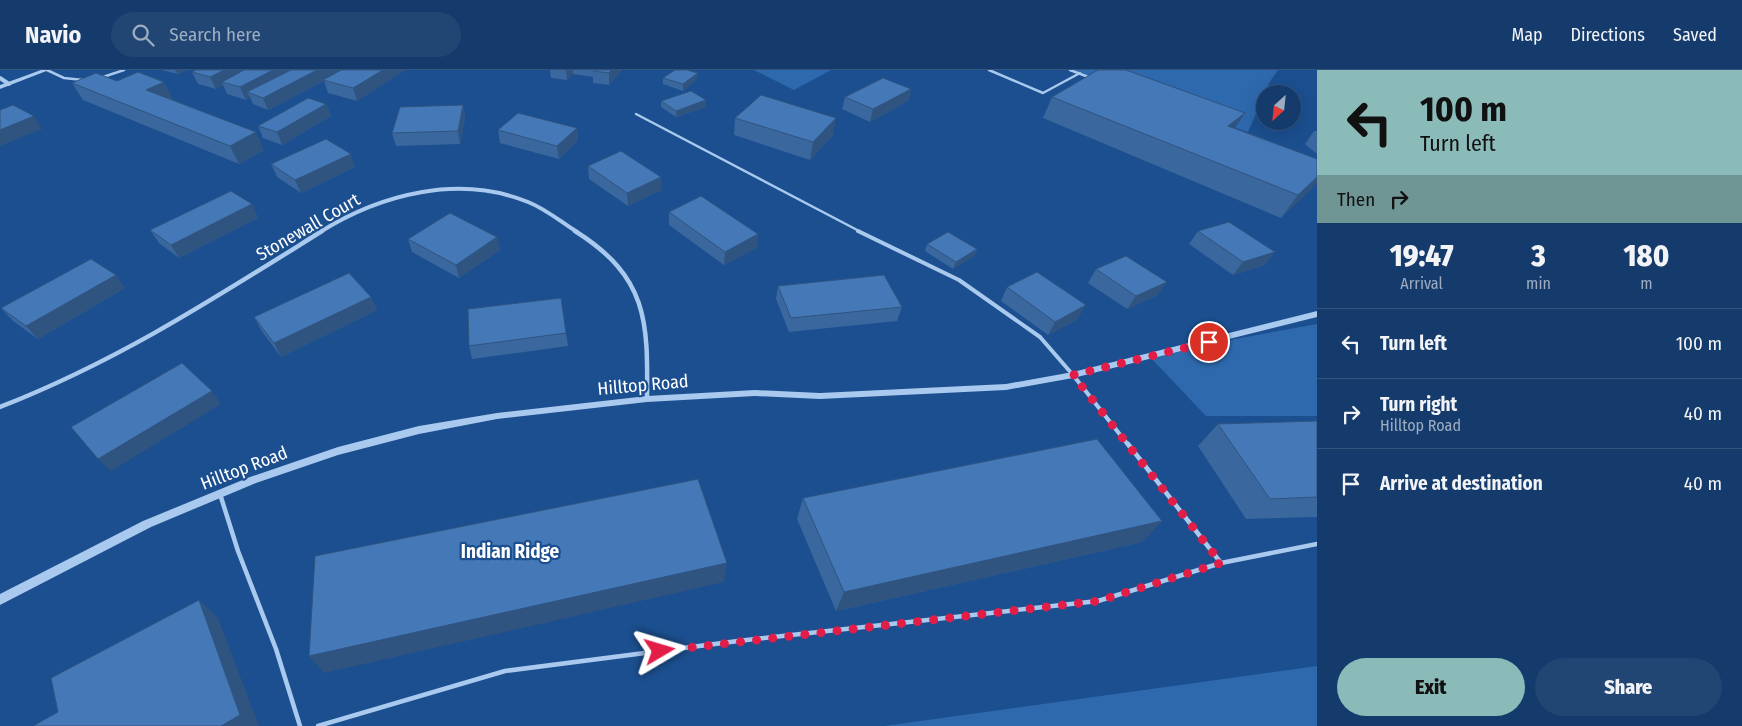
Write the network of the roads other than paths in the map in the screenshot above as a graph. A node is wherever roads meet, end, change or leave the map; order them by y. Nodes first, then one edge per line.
1 (46, 70) edge
2 (124, 70) edge
3 (989, 70) edge
4 (1070, 70) edge
5 (1080, 73) junction
6 (0, 78) edge
7 (96, 79) edge
8 (1095, 79) edge
9 (88, 80) edge
10 (9, 84) junction
11 (0, 87) edge
12 (636, 114) dead end
13 (1317, 314) edge
14 (1073, 375) junction
15 (647, 399) junction
16 (0, 407) edge
17 (220, 494) junction
18 (1317, 544) edge
19 (1221, 563) junction
20 (0, 600) edge
21 (300, 726) edge
22 (318, 726) edge

1 - 9 lane
1 - 10 street
2 - 7 lane
3 - 5 lane
4 - 5 lane
5 - 8 lane
6 - 10 street
10 - 11 street
12 - 14 lane
13 - 14 street, Hilltop Road
14 - 15 street, Hilltop Road
14 - 19 lane
15 - 16 street, Stonewall Court
15 - 17 street, Hilltop Road
17 - 20 street, Hilltop Road
17 - 21 lane
18 - 19 lane
19 - 22 lane

